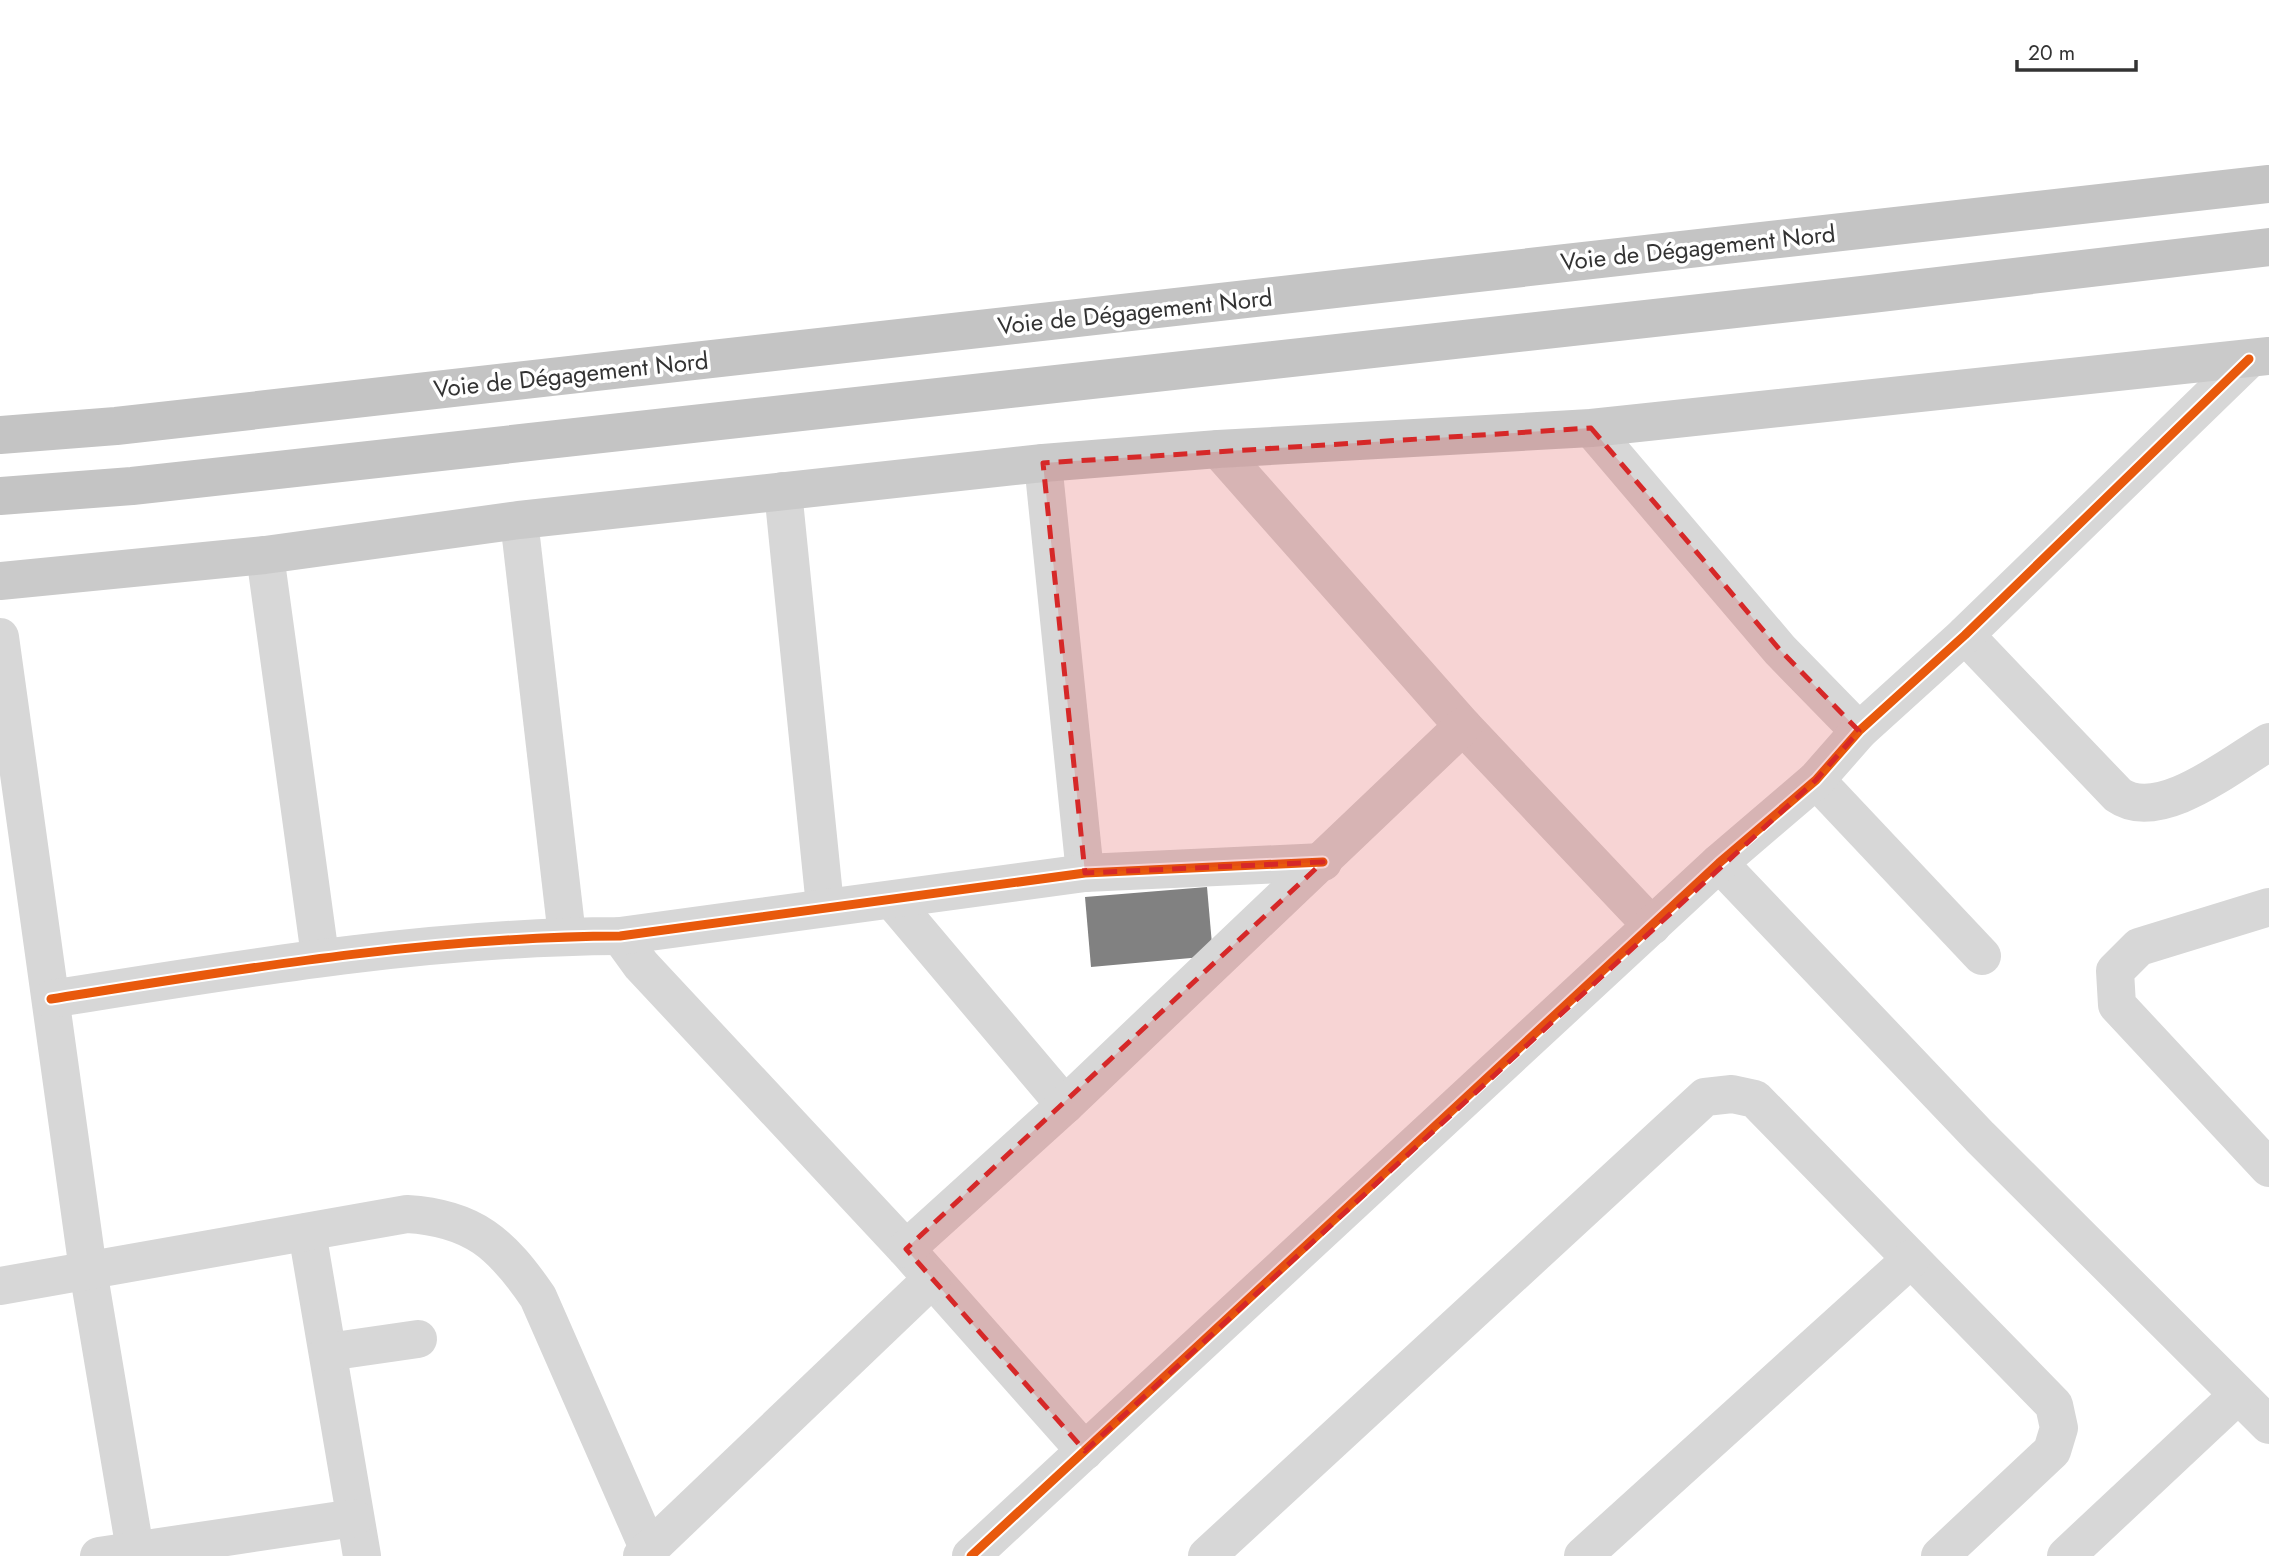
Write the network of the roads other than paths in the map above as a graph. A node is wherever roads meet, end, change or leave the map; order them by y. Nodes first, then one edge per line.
1 (2269, 184) edge
2 (2269, 247) edge
3 (2259, 358) edge
4 (1591, 428) junction
5 (0, 435) edge
6 (1218, 449) junction
7 (1043, 463) junction
8 (782, 491) junction
9 (0, 496) edge
10 (519, 520) junction
11 (265, 555) junction
12 (0, 581) edge
13 (1965, 635) junction
14 (0, 637) edge
15 (1463, 726) junction
16 (1859, 731) junction
17 (2269, 742) edge
18 (1816, 780) junction
19 (1323, 862) junction
20 (1719, 863) junction
21 (1085, 873) junction
22 (892, 900) junction
23 (825, 906) junction
24 (2269, 907) edge
25 (1652, 926) junction
26 (567, 936) junction
27 (620, 936) junction
28 (320, 956) junction
29 (1982, 957) dead end
30 (51, 999) junction
31 (1065, 1105) junction
32 (2264, 1157) edge
33 (307, 1232) junction
34 (906, 1249) junction
35 (1911, 1259) junction
36 (88, 1270) junction
37 (932, 1279) junction
38 (0, 1286) edge
39 (418, 1339) dead end
40 (328, 1352) junction
41 (2237, 1396) junction
42 (2269, 1425) edge
43 (1085, 1451) junction
44 (354, 1518) junction
45 (646, 1553) edge
46 (123, 1554) edge
47 (362, 1556) edge
48 (971, 1556) edge
49 (1206, 1556) edge
50 (1583, 1556) edge
51 (1940, 1556) edge
52 (2066, 1556) edge

1 - 5 highway, Voie de Dégagement Nord
2 - 9 highway
3 - 4 main road
3 - 13 street
4 - 6 main road
4 - 16 street
6 - 7 main road
6 - 15 street
7 - 8 main road
7 - 21 street
8 - 10 main road
8 - 23 street
10 - 11 main road
10 - 26 street
11 - 12 main road
11 - 28 street
13 - 16 street
13 - 17 street
14 - 30 street
15 - 19 street
15 - 25 street
16 - 18 street
18 - 20 street
18 - 29 street
19 - 21 street
19 - 31 street
20 - 25 street
20 - 41 street
21 - 22 street
22 - 23 street
22 - 31 street
23 - 27 street
24 - 32 street
25 - 43 street
26 - 27 street
26 - 28 street
27 - 34 street
28 - 30 street
30 - 36 street
31 - 34 street
33 - 36 street
33 - 40 street
33 - 45 street
34 - 37 street
35 - 49 street
35 - 50 street
35 - 51 street
36 - 38 street
36 - 46 street
37 - 43 street
37 - 45 street
39 - 40 street
40 - 44 street
41 - 42 street
41 - 52 street
43 - 48 street
44 - 46 street
44 - 47 street

